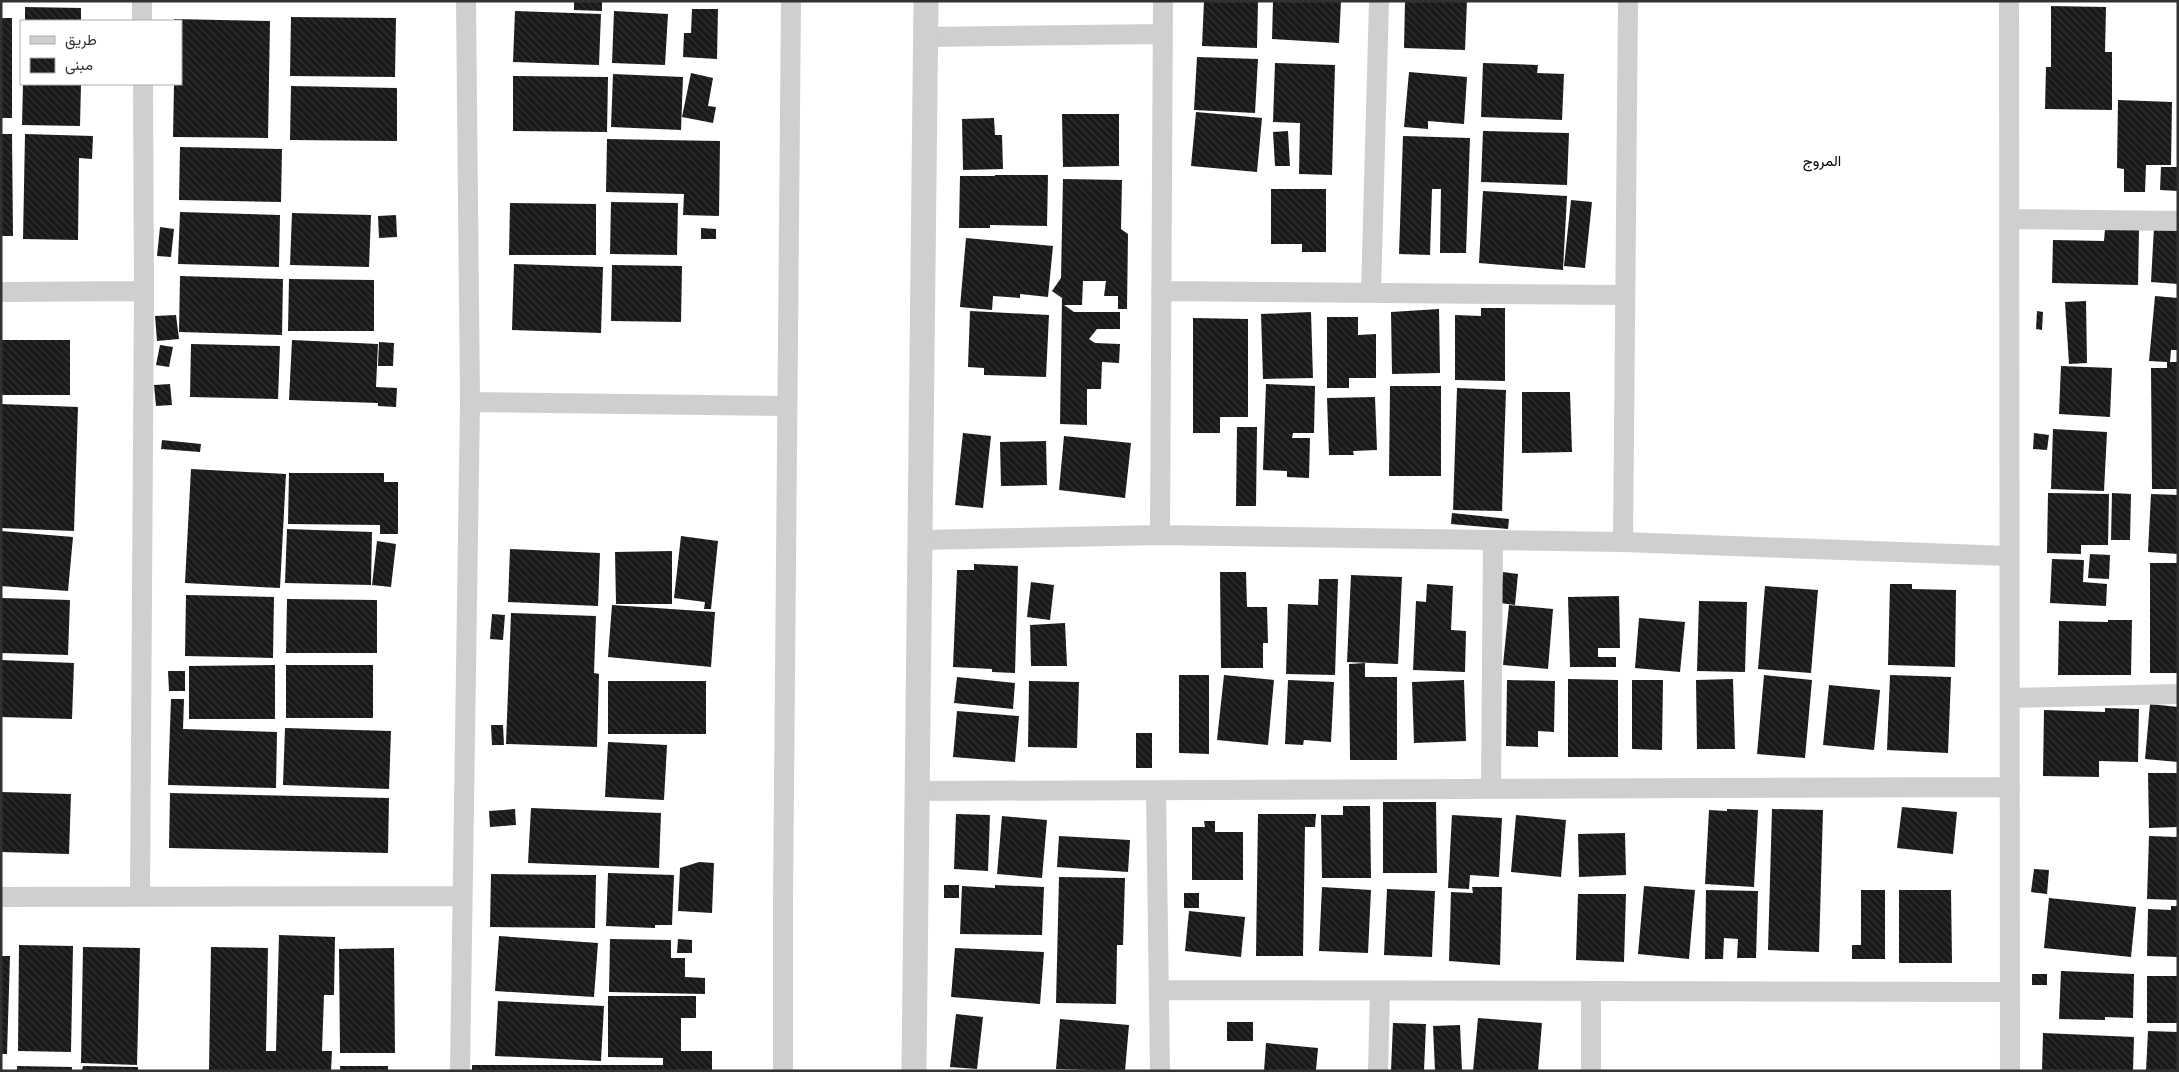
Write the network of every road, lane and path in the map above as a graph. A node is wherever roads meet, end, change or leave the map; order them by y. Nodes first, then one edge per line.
1 (142, 1) edge
2 (466, 1) edge
3 (791, 1) edge
4 (926, 1) edge
5 (1163, 1) edge
6 (1378, 1) edge
7 (1628, 1) edge
8 (2009, 1) edge
9 (142, 20) edge
10 (1162, 34) junction
11 (925, 38) junction
12 (142, 85) edge
13 (2009, 219) junction
14 (2178, 220) edge
15 (144, 291) junction
16 (1161, 291) junction
17 (1, 292) edge
18 (1371, 293) junction
19 (1626, 295) junction
20 (470, 402) junction
21 (787, 406) junction
22 (1160, 535) junction
23 (919, 540) junction
24 (1493, 540) junction
25 (1624, 542) junction
26 (2009, 556) junction
27 (2178, 694) edge
28 (2010, 698) junction
29 (2010, 786) junction
30 (1491, 790) junction
31 (915, 791) junction
32 (1156, 791) junction
33 (140, 896) junction
34 (462, 896) junction
35 (1, 897) edge
36 (1159, 990) junction
37 (1380, 991) junction
38 (1591, 991) junction
39 (2010, 992) junction
40 (460, 1071) edge
41 (783, 1071) edge
42 (914, 1071) edge
43 (1160, 1071) edge
44 (1378, 1071) edge
45 (1591, 1071) edge
46 (2010, 1071) edge

1 - 9 street
2 - 20 street
3 - 21 street
4 - 11 street
5 - 10 street
6 - 18 street
7 - 19 street
8 - 13 street
10 - 11 street
10 - 16 street
11 - 23 street
12 - 15 street
13 - 14 street
13 - 26 street
15 - 17 street
15 - 33 street
16 - 18 street
16 - 22 street
18 - 19 street
19 - 25 street
20 - 21 street
20 - 34 street
21 - 41 street
22 - 23 street
22 - 24 street
23 - 31 street
24 - 25 street
24 - 30 street
25 - 26 street
26 - 28 street
27 - 28 street
28 - 29 street
29 - 30 street
29 - 39 street
30 - 32 street
31 - 32 street
31 - 42 street
32 - 36 street
33 - 34 street
33 - 35 street
34 - 40 street
36 - 37 street
36 - 43 street
37 - 38 street
37 - 44 street
38 - 39 street
38 - 45 street
39 - 46 street

